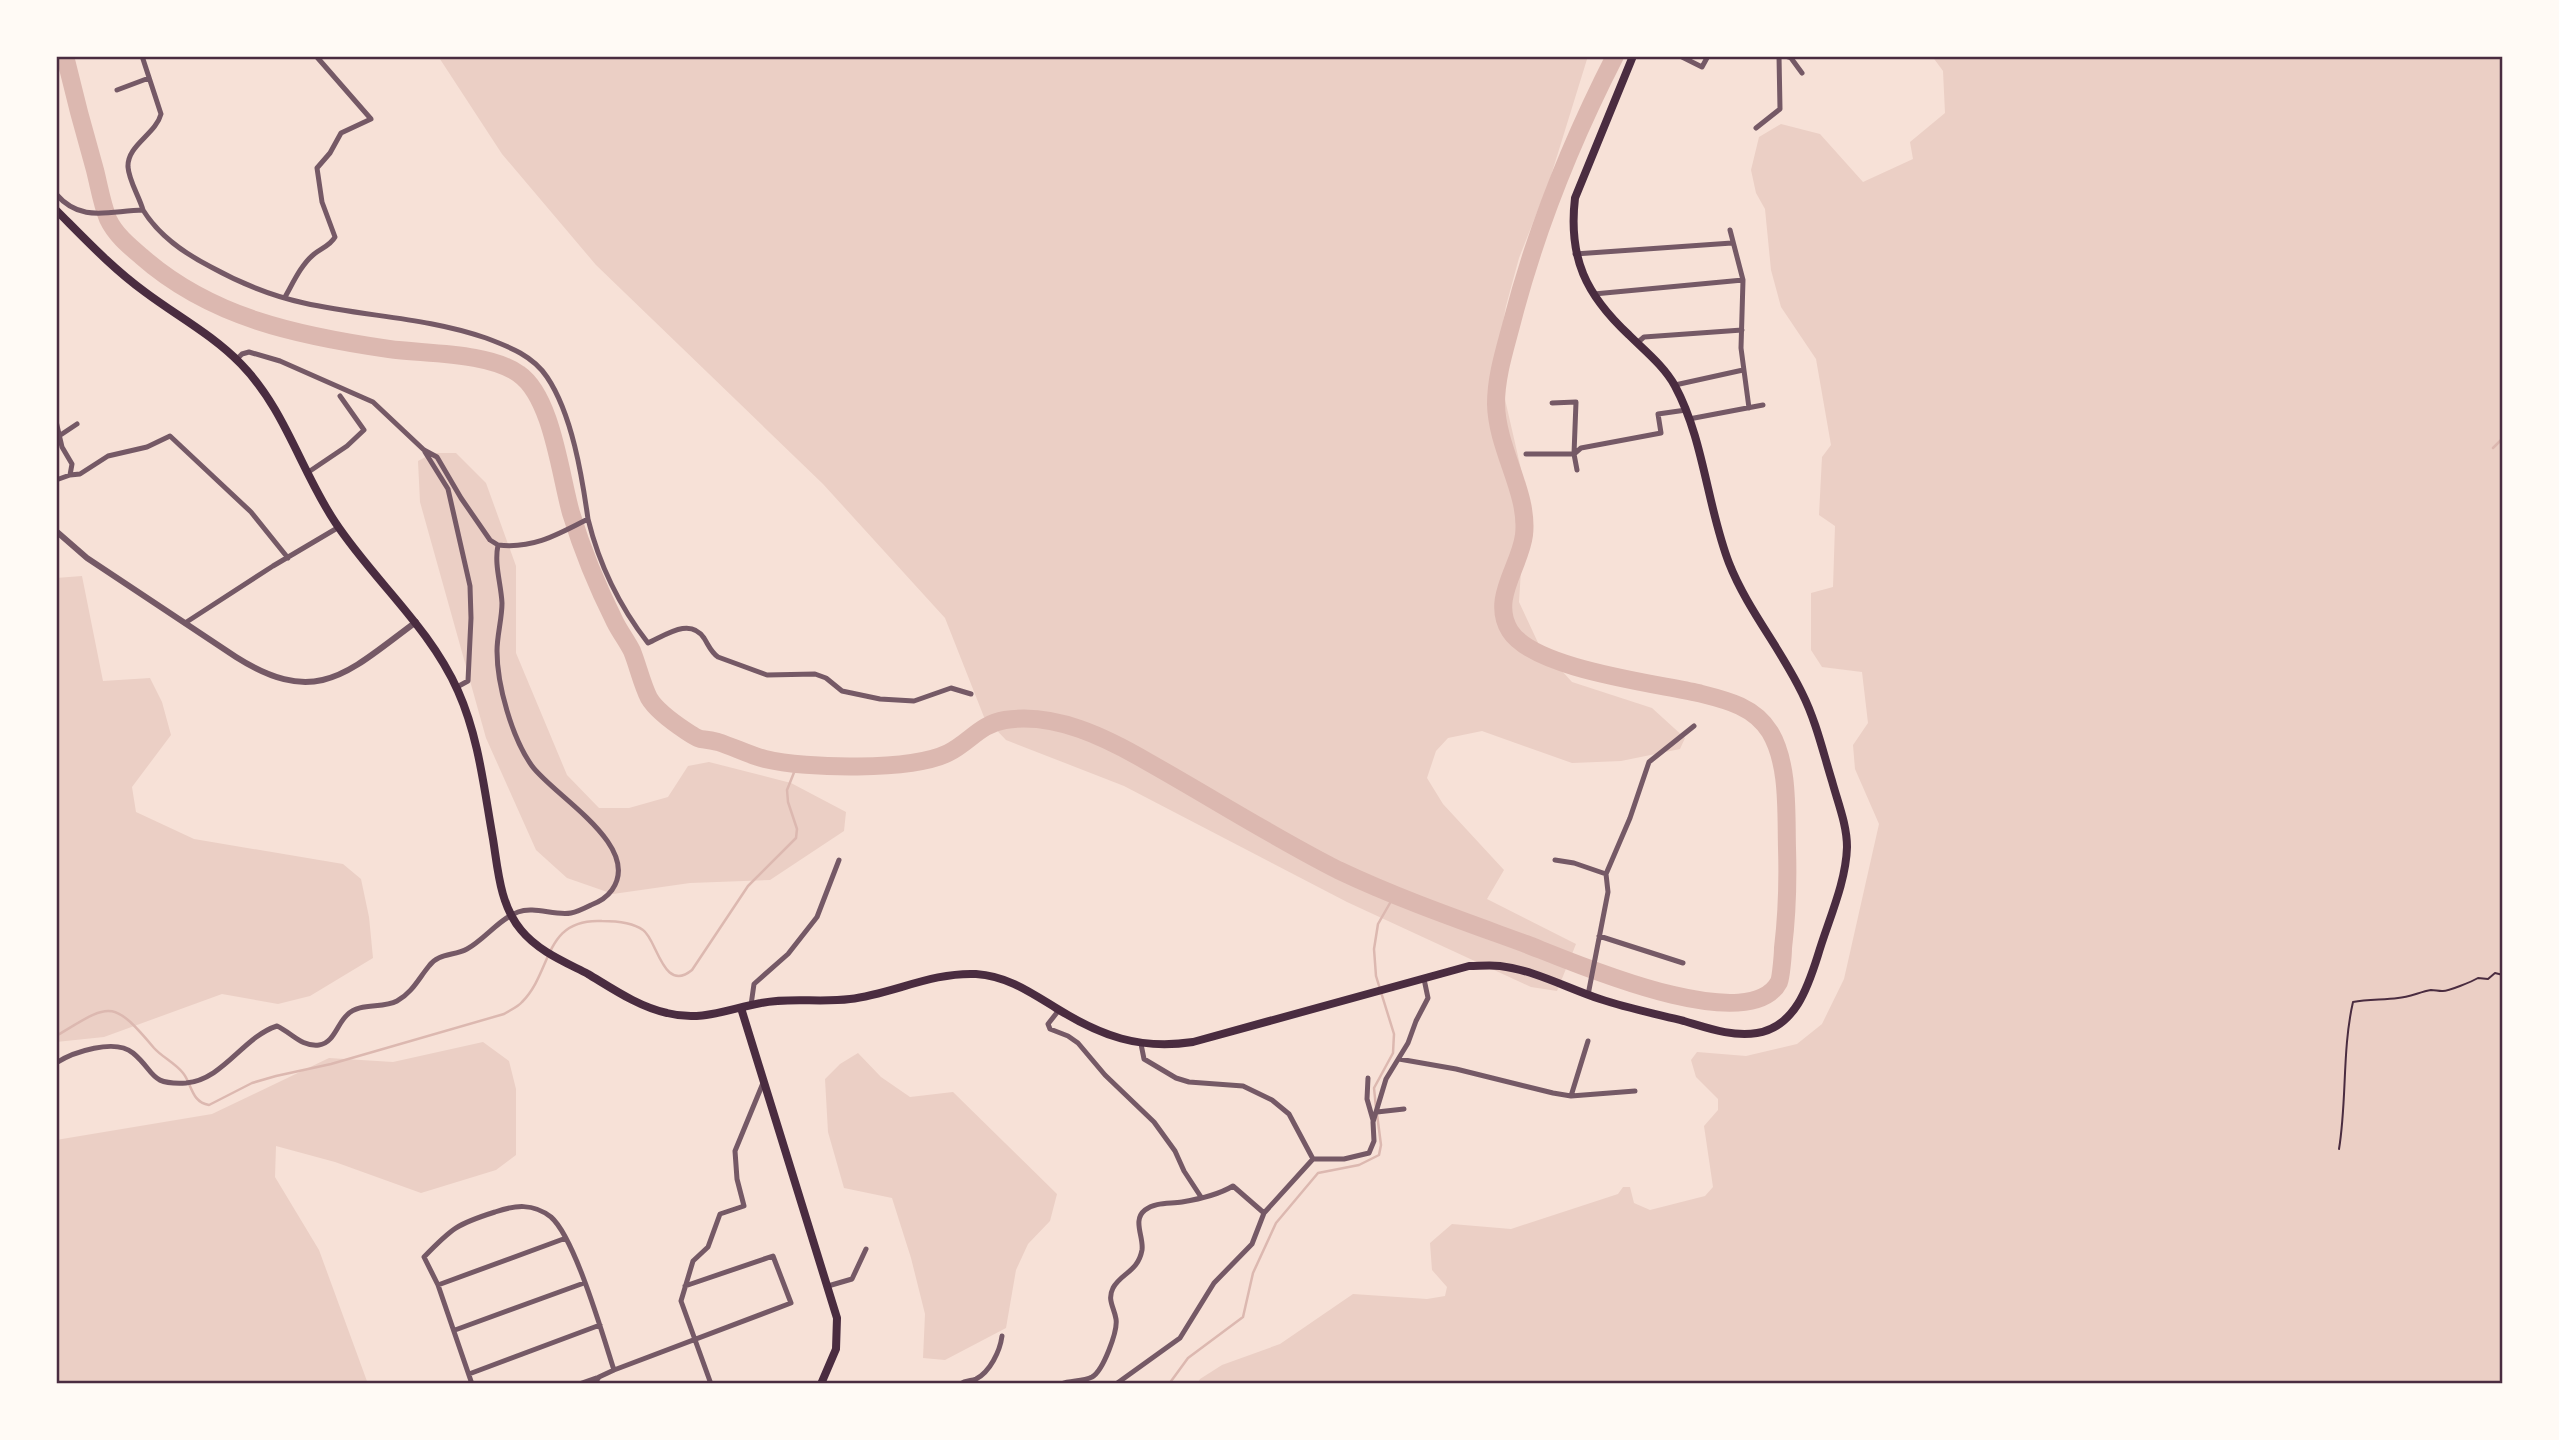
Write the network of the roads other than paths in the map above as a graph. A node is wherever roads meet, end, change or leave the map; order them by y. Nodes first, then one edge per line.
1 (142, 56) edge
2 (316, 56) edge
3 (1633, 56) edge
4 (1679, 56) edge
5 (1708, 56) edge
6 (1779, 56) edge
7 (1785, 56) edge
8 (1802, 74) dead end
9 (149, 78) junction
10 (117, 90) dead end
11 (1756, 128) dead end
12 (56, 194) edge
13 (56, 210) edge
14 (143, 210) junction
15 (1730, 230) dead end
16 (1732, 243) junction
17 (1575, 254) junction
18 (1743, 280) junction
19 (1594, 294) junction
20 (285, 297) junction
21 (1742, 330) junction
22 (1637, 343) junction
23 (237, 359) junction
24 (1743, 370) junction
25 (1675, 385) junction
26 (340, 396) dead end
27 (1552, 403) dead end
28 (1763, 405) dead end
29 (1749, 408) junction
30 (1688, 414) junction
31 (56, 421) edge
32 (77, 424) dead end
33 (58, 436) edge
34 (424, 450) junction
35 (1526, 454) dead end
36 (1574, 454) junction
37 (1577, 470) dead end
38 (307, 473) junction
39 (70, 475) junction
40 (56, 480) edge
41 (587, 520) junction
42 (338, 527) junction
43 (56, 531) edge
44 (498, 545) junction
45 (288, 558) junction
46 (416, 622) junction
47 (186, 623) junction
48 (457, 687) junction
49 (971, 694) dead end
50 (1693, 726) dead end
51 (839, 860) dead end
52 (1555, 860) dead end
53 (1606, 874) junction
54 (511, 916) junction
55 (1599, 938) junction
56 (1683, 963) dead end
57 (1424, 979) junction
58 (1588, 995) junction
59 (751, 1005) junction
60 (741, 1008) junction
61 (1059, 1010) junction
62 (1588, 1041) dead end
63 (1141, 1044) junction
64 (1399, 1059) junction
65 (56, 1063) edge
66 (1368, 1078) dead end
67 (764, 1080) junction
68 (1634, 1091) dead end
69 (1571, 1096) junction
70 (1404, 1109) dead end
71 (1377, 1112) junction
72 (1373, 1122) junction
73 (1312, 1158) junction
74 (1201, 1197) junction
75 (1264, 1213) junction
76 (566, 1238) junction
77 (866, 1249) dead end
78 (584, 1283) junction
79 (438, 1285) junction
80 (685, 1286) junction
81 (828, 1286) junction
82 (600, 1325) junction
83 (455, 1330) junction
84 (1002, 1336) dead end
85 (694, 1339) junction
86 (614, 1370) junction
87 (469, 1374) junction
88 (598, 1377) junction
89 (472, 1384) edge
90 (579, 1384) edge
91 (594, 1384) edge
92 (711, 1384) edge
93 (821, 1384) edge
94 (960, 1384) edge
95 (1060, 1384) edge
96 (1116, 1384) edge

1 - 9 street
2 - 20 street
3 - 17 main road
4 - 5 street
6 - 11 street
7 - 8 street
9 - 10 street
9 - 14 street
12 - 14 street
13 - 23 main road
14 - 20 street
15 - 16 street
16 - 17 street
16 - 18 street
17 - 19 main road
18 - 19 street
18 - 21 street
19 - 22 main road
20 - 41 street
21 - 22 street
21 - 24 street
22 - 25 main road
23 - 34 street
23 - 38 main road
24 - 25 street
24 - 29 street
25 - 30 main road
26 - 38 street
27 - 36 street
28 - 29 street
29 - 30 street
30 - 36 street
30 - 58 main road
31 - 33 street
32 - 33 street
33 - 39 street
34 - 44 street
34 - 48 street
35 - 36 street
36 - 37 street
38 - 42 main road
39 - 40 street
39 - 45 street
41 - 44 street
41 - 49 street
42 - 45 street
42 - 46 main road
43 - 47 street
44 - 54 street
45 - 47 street
46 - 47 street
46 - 48 main road
48 - 54 main road
50 - 53 street
51 - 59 street
52 - 53 street
53 - 55 street
54 - 60 main road
54 - 65 street
55 - 56 street
55 - 58 street
57 - 58 main road
57 - 63 main road
57 - 64 street
59 - 60 main road
59 - 61 main road
60 - 67 main road
61 - 63 main road
61 - 74 street
62 - 69 street
63 - 73 street
64 - 69 street
64 - 71 street
66 - 72 street
67 - 80 street
67 - 81 main road
68 - 69 street
70 - 71 street
71 - 72 street
72 - 73 street
73 - 75 street
74 - 75 street
74 - 95 street
75 - 96 street
76 - 78 street
76 - 79 street
76 - 79 street
77 - 81 street
78 - 82 street
78 - 83 street
79 - 83 street
80 - 85 street
80 - 85 street
81 - 93 main road
82 - 86 street
82 - 87 street
83 - 87 street
84 - 94 street
85 - 86 street
85 - 92 street
86 - 88 street
87 - 89 street
88 - 90 street
88 - 91 street

